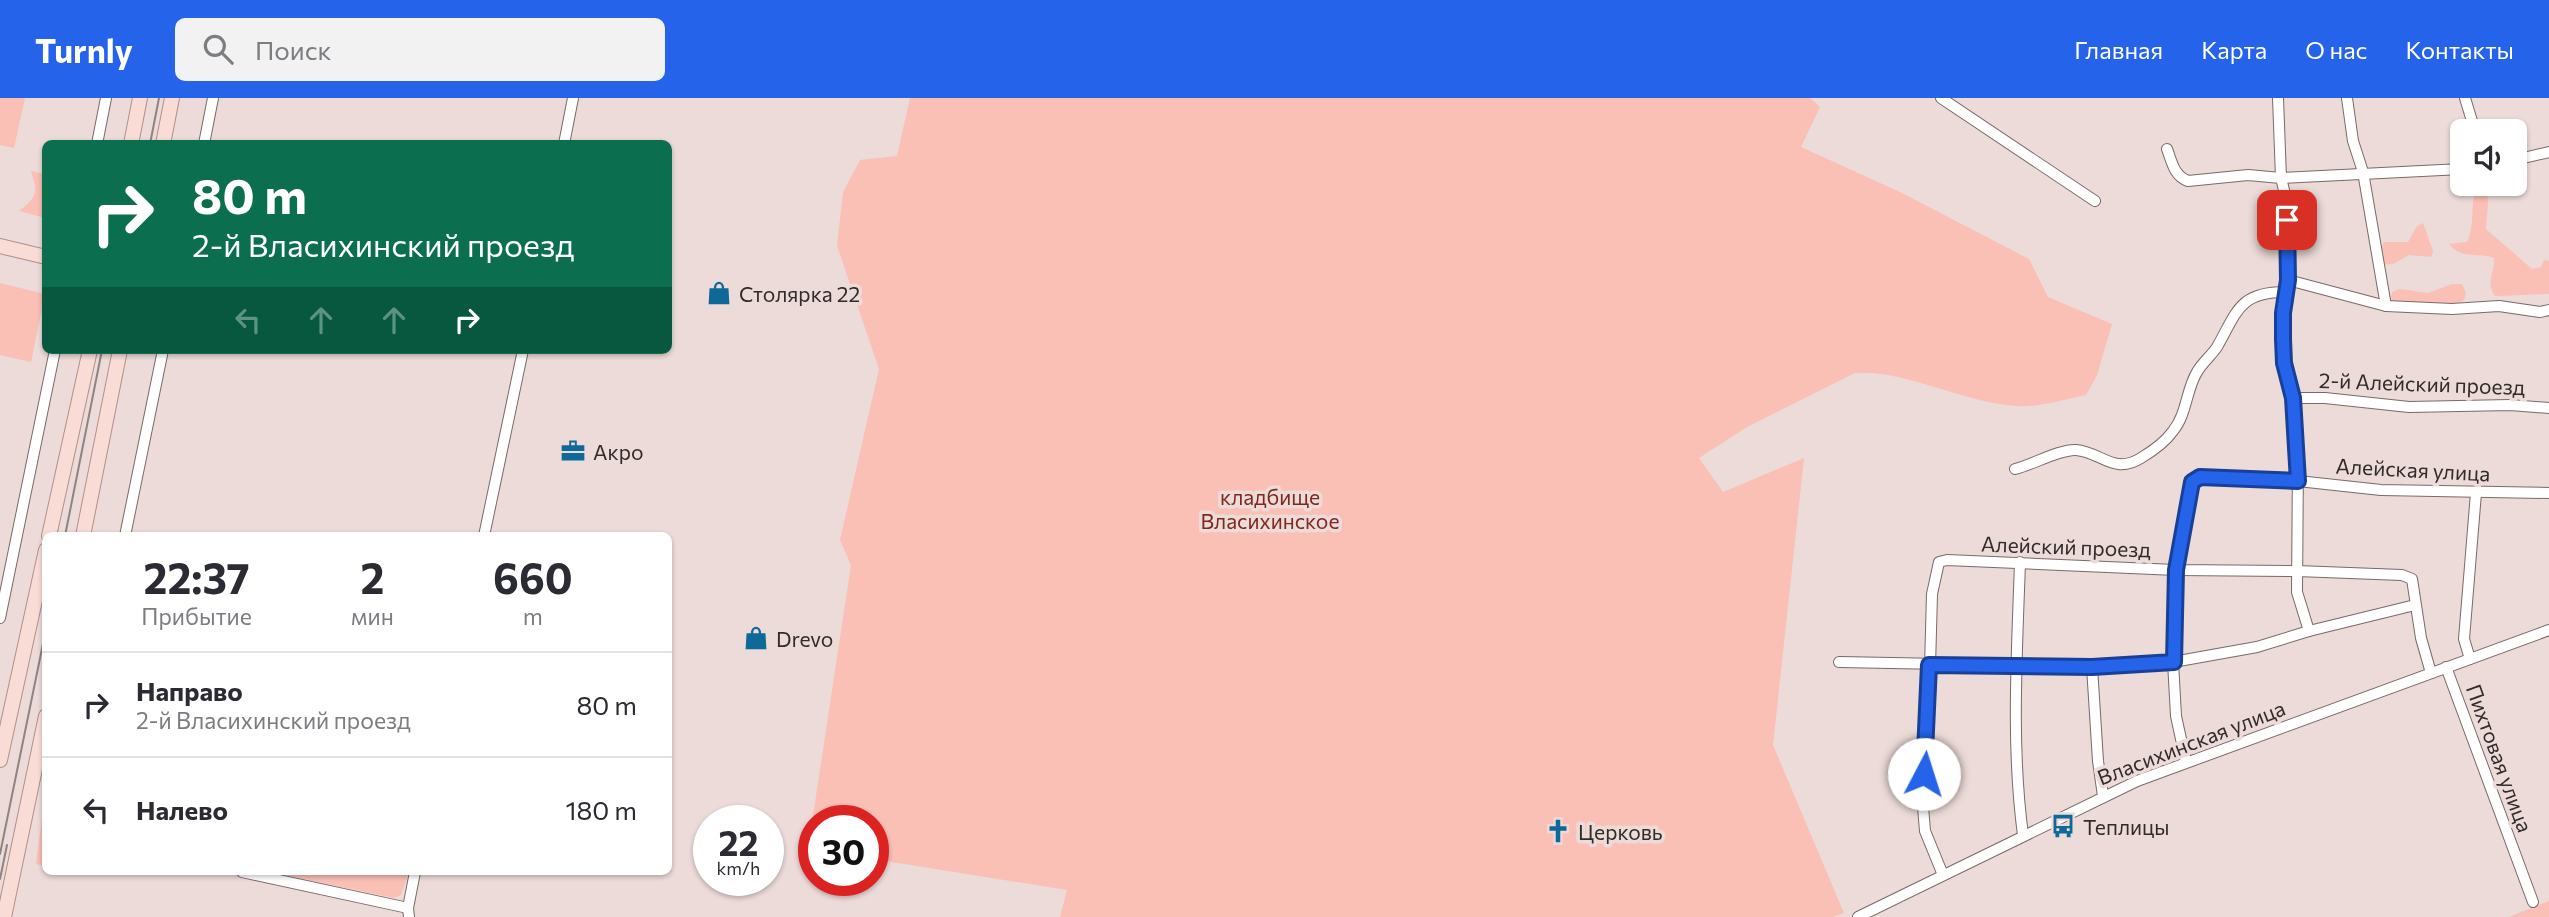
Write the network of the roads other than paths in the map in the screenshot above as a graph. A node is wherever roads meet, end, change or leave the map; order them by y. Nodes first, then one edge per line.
1 (106, 98) edge
2 (140, 98) edge
3 (172, 98) edge
4 (213, 98) edge
5 (573, 98) edge
6 (1941, 98) edge
7 (2278, 98) edge
8 (2347, 98) edge
9 (2465, 98) edge
10 (2471, 119) edge
11 (98, 140) edge
12 (132, 140) edge
13 (164, 140) edge
14 (205, 140) edge
15 (565, 140) edge
16 (2167, 149) dead end
17 (2549, 152) edge
18 (2527, 157) edge
19 (2450, 169) edge
20 (2363, 172) junction
21 (2281, 178) junction
22 (2095, 201) dead end
23 (0, 246) edge
24 (42, 256) edge
25 (2288, 280) junction
26 (2285, 292) junction
27 (2386, 306) junction
28 (2549, 310) edge
29 (54, 354) edge
30 (89, 354) edge
31 (119, 354) edge
32 (162, 354) edge
33 (522, 354) edge
34 (2293, 398) junction
35 (2549, 408) edge
36 (2015, 470) dead end
37 (2298, 481) junction
38 (2476, 493) junction
39 (2549, 494) edge
40 (50, 532) edge
41 (84, 532) edge
42 (126, 532) edge
43 (485, 532) edge
44 (2020, 562) junction
45 (42, 568) edge
46 (2176, 570) junction
47 (2297, 570) junction
48 (2415, 605) junction
49 (0, 618) edge
50 (2309, 631) junction
51 (2548, 633) edge
52 (2470, 659) junction
53 (1839, 662) dead end
54 (2174, 662) junction
55 (1929, 665) junction
56 (2017, 666) junction
57 (2092, 667) junction
58 (2446, 667) junction
59 (2431, 673) junction
60 (42, 735) edge
61 (0, 760) edge
62 (2186, 762) junction
63 (2103, 796) junction
64 (2023, 835) junction
65 (254, 875) edge
66 (414, 875) edge
67 (1943, 875) junction
68 (2533, 902) dead end
69 (408, 913) edge
70 (4, 917) edge
71 (1857, 917) edge

1 - 11 street
2 - 12 main road
3 - 13 main road
4 - 14 street
5 - 15 street
6 - 22 street
7 - 21 street
8 - 20 street
9 - 10 street
16 - 21 street
17 - 18 street
19 - 20 street
20 - 21 street
20 - 27 street
21 - 25 street
23 - 24 main road
25 - 26 street
25 - 27 street
26 - 34 street
26 - 36 street
27 - 28 street
29 - 49 street
30 - 40 main road
31 - 41 main road
32 - 42 street
33 - 43 street
34 - 35 street, 2-й Алейский проезд
34 - 37 street
37 - 38 street, Алейская улица
37 - 46 street, Алейская улица
37 - 47 street
38 - 39 street, Алейская улица
38 - 52 street
44 - 46 street, Алейский проезд
44 - 55 street, Алейский проезд
44 - 56 street
45 - 61 main road
46 - 47 street, Алейский проезд
46 - 54 street
47 - 48 street, Алейский проезд
47 - 50 street
48 - 50 street
48 - 59 street
50 - 54 street
51 - 52 street, Власихинская улица
52 - 58 street, Власихинская улица
53 - 55 street
54 - 57 street
54 - 62 street
55 - 56 street
55 - 67 street
56 - 57 street
56 - 64 street
57 - 63 street
58 - 59 street, Власихинская улица
58 - 68 street, Пихтовая улица
59 - 62 street, Власихинская улица
60 - 70 main road
62 - 63 street, Власихинская улица
63 - 64 street, Власихинская улица
64 - 67 street, Власихинская улица
65 - 69 street
66 - 69 street
67 - 71 street, Власихинская улица

